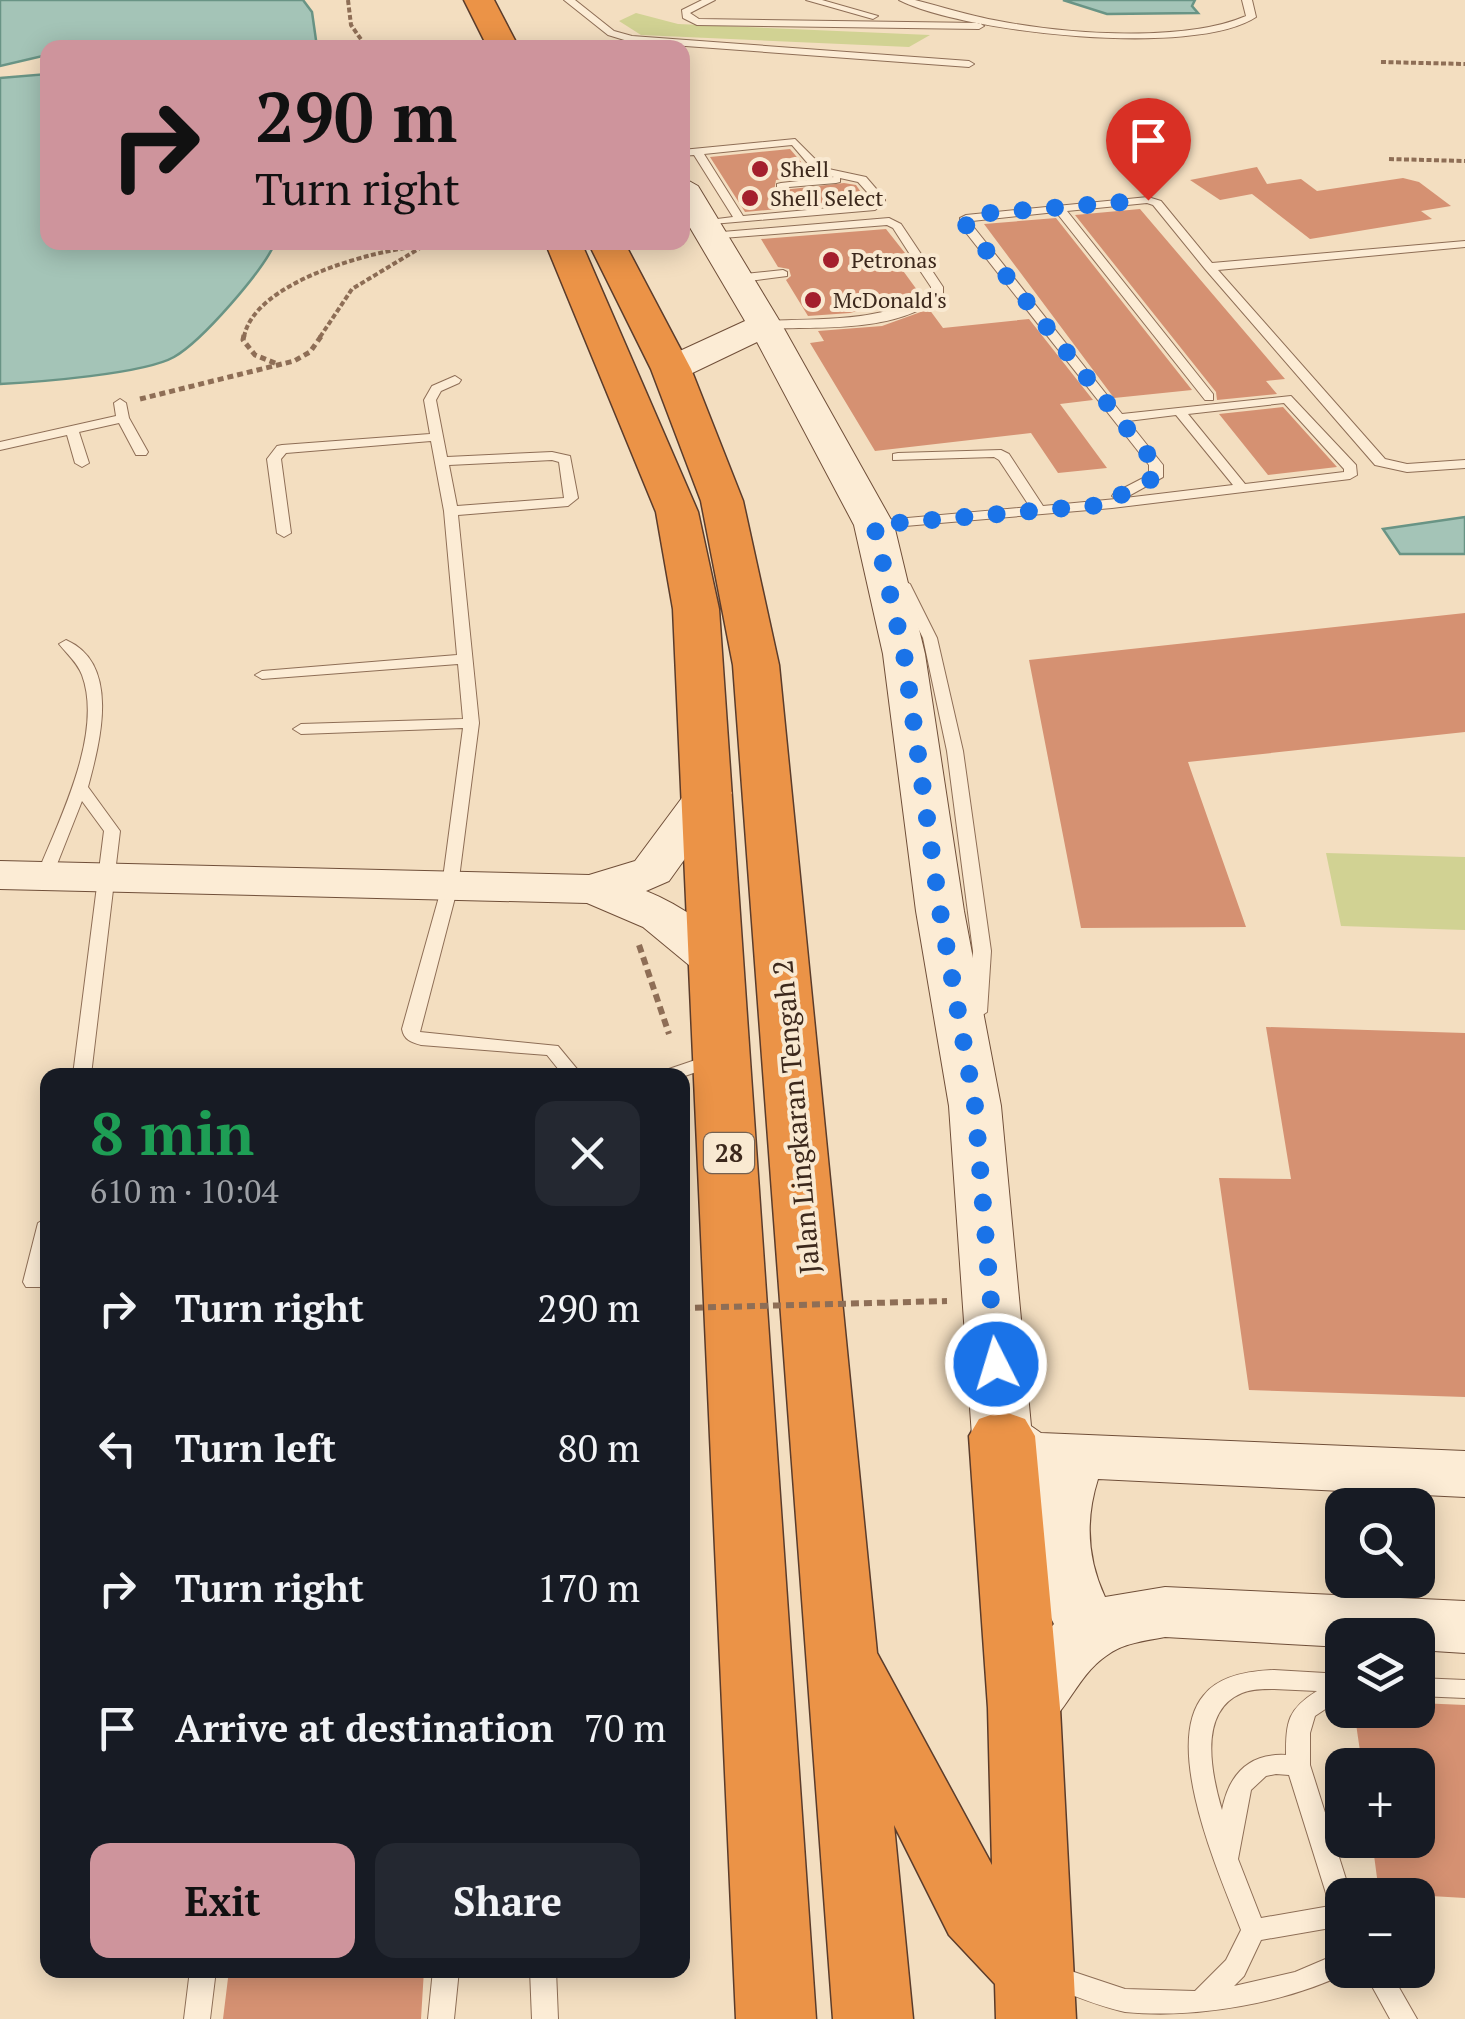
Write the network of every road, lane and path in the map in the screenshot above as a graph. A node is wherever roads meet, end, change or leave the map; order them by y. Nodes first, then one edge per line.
1 (348, 0) edge
2 (479, 0) edge
3 (569, 0) edge
4 (710, 0) edge
5 (810, 0) edge
6 (904, 0) edge
7 (1248, 0) edge
8 (902, 23) junction
9 (1014, 27) junction
10 (361, 40) edge
11 (500, 40) edge
12 (645, 40) edge
13 (690, 43) edge
14 (1381, 62) dead end
15 (970, 64) dead end
16 (1465, 64) edge
17 (690, 151) edge
18 (696, 151) junction
19 (1389, 159) dead end
20 (1465, 161) edge
21 (856, 178) junction
22 (782, 186) dead end
23 (690, 195) edge
24 (1058, 207) junction
25 (718, 226) junction
26 (1465, 244) edge
27 (394, 250) edge
28 (418, 250) edge
29 (566, 250) edge
30 (610, 250) edge
31 (919, 259) junction
32 (890, 262) dead end
33 (1209, 268) junction
34 (782, 274) dead end
35 (735, 279) junction
36 (765, 325) junction
37 (281, 365) junction
38 (671, 369) junction
39 (455, 380) dead end
40 (1310, 384) junction
41 (1209, 397) junction
42 (121, 410) junction
43 (1179, 411) junction
44 (1116, 414) junction
45 (73, 432) junction
46 (436, 436) junction
47 (0, 446) edge
48 (140, 452) dead end
49 (898, 457) dead end
50 (442, 461) junction
51 (82, 463) dead end
52 (1465, 464) edge
53 (1242, 487) junction
54 (1112, 504) junction
55 (1038, 509) junction
56 (451, 510) junction
57 (874, 525) junction
58 (284, 534) dead end
59 (66, 644) dead end
60 (464, 659) junction
61 (262, 675) dead end
62 (471, 723) junction
63 (302, 728) dead end
64 (80, 787) junction
65 (709, 793) junction
66 (22, 876) edge
67 (108, 878) junction
68 (450, 886) junction
69 (589, 889) junction
70 (642, 903) junction
71 (718, 964) junction
72 (669, 1034) dead end
73 (724, 1057) junction
74 (83, 1068) edge
75 (567, 1068) edge
76 (690, 1068) edge
77 (40, 1254) edge
78 (33, 1282) dead end
79 (947, 1301) dead end
80 (690, 1308) edge
81 (1002, 1436) junction
82 (1076, 1459) junction
83 (1465, 1474) edge
84 (1465, 1628) edge
85 (1090, 1629) junction
86 (843, 1652) junction
87 (1325, 1683) edge
88 (1435, 1688) edge
89 (1465, 1689) edge
90 (1325, 1696) edge
91 (1024, 1708) junction
92 (1298, 1765) junction
93 (1229, 1858) junction
94 (1334, 1878) edge
95 (1325, 1918) edge
96 (1253, 1930) junction
97 (1325, 1972) edge
98 (202, 1978) edge
99 (445, 1978) edge
100 (544, 1978) edge
101 (1386, 1988) edge
102 (1034, 1994) edge
103 (1203, 2000) junction
104 (198, 2019) edge
105 (441, 2019) edge
106 (544, 2019) edge
107 (776, 2019) edge
108 (874, 2019) edge
109 (1404, 2019) edge

1 - 10 path
2 - 11 highway
3 - 12 lane
4 - 8 lane
5 - 8 lane
6 - 9 lane
7 - 9 lane
8 - 9 lane
13 - 15 lane
14 - 16 path
17 - 18 lane
18 - 21 lane
18 - 25 lane
19 - 20 path
21 - 22 lane
21 - 25 lane
23 - 25 street
24 - 33 lane
24 - 41 lane
24 - 44 lane
25 - 31 lane
25 - 35 street
26 - 33 lane
27 - 37 path
28 - 37 path
29 - 65 highway, 28
30 - 38 highway, Jalan Lingkaran Tengah 2
31 - 32 lane
31 - 36 lane
33 - 40 lane
34 - 35 lane
35 - 36 street
36 - 38 street
36 - 57 street
37 - 42 path
38 - 86 highway, Jalan Lingkaran Tengah 2
39 - 46 lane
40 - 41 lane
40 - 52 lane
41 - 44 lane
42 - 45 lane
42 - 48 lane
43 - 44 lane
43 - 53 lane
43 - 53 lane
44 - 54 lane
45 - 47 lane
45 - 51 lane
46 - 50 lane
46 - 58 lane
49 - 55 lane
50 - 56 lane
50 - 56 lane
53 - 54 lane
54 - 55 lane
55 - 57 lane
56 - 60 lane
57 - 81 street
59 - 64 lane
60 - 61 lane
60 - 62 lane
62 - 63 lane
62 - 68 lane
64 - 66 lane
64 - 67 lane
65 - 69 street
65 - 71 highway, 28
66 - 67 street
67 - 68 street
67 - 74 lane
68 - 69 street
68 - 75 lane
69 - 70 street
70 - 71 street
70 - 72 path
71 - 73 highway, 28
73 - 76 lane
73 - 107 highway, 28
77 - 78 lane
79 - 80 path, bridge
81 - 82 street
81 - 91 highway
82 - 83 street
82 - 85 street
84 - 85 street
85 - 91 street
86 - 102 highway
86 - 108 highway, Jalan Lingkaran Tengah 2
87 - 93 lane
88 - 89 lane
90 - 92 lane
91 - 102 highway
92 - 93 lane
92 - 94 lane
93 - 96 lane
95 - 96 lane
96 - 103 lane
97 - 103 lane
98 - 104 lane
99 - 105 lane
100 - 106 lane
101 - 109 lane
102 - 103 lane

